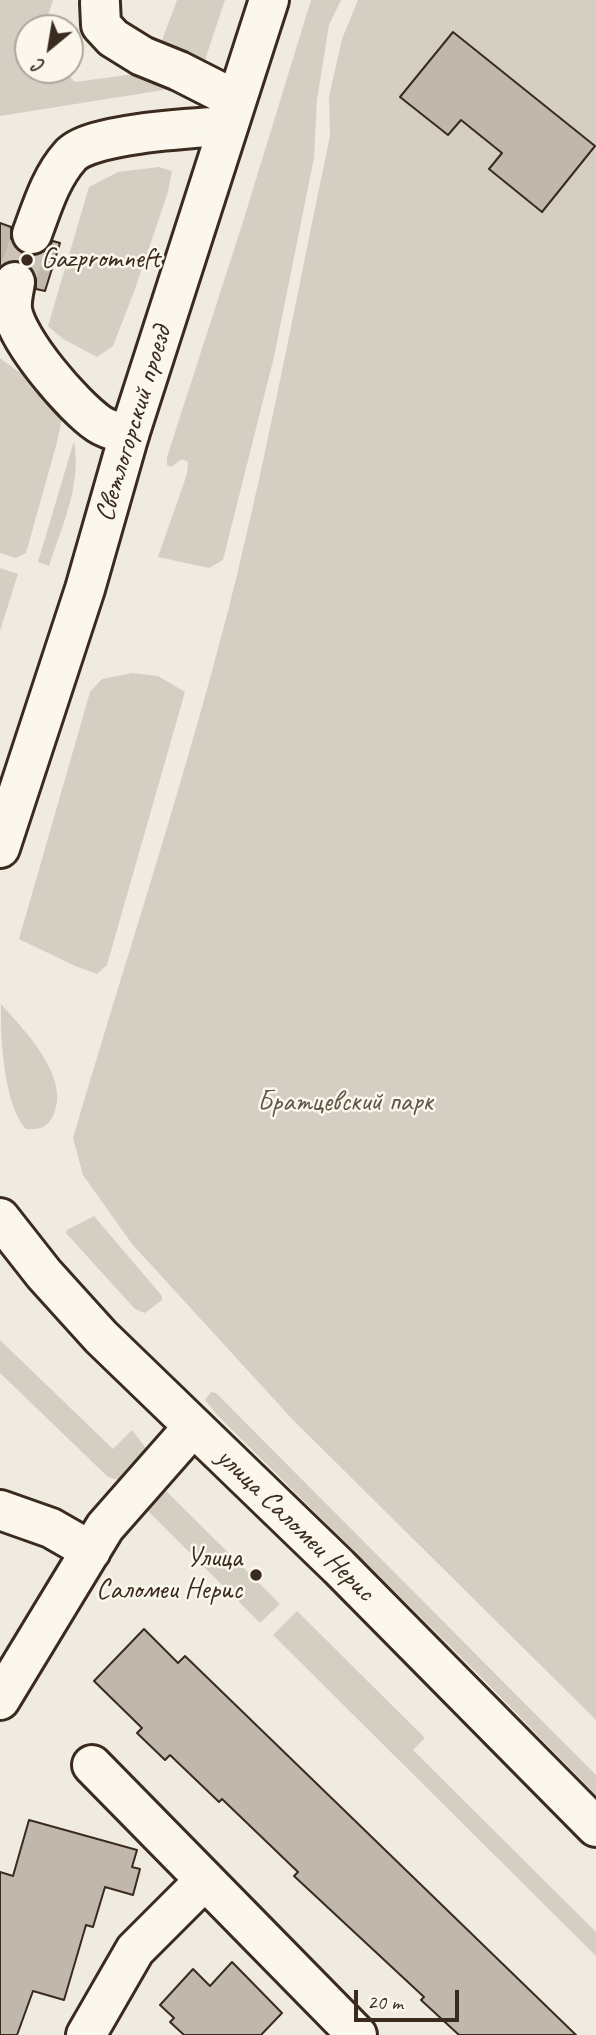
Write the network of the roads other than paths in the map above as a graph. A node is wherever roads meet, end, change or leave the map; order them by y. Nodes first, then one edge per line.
1 (269, 0) edge
2 (100, 3) dead end
3 (232, 113) junction
4 (32, 234) tunnel mouth
5 (15, 282) tunnel mouth
6 (129, 435) junction
7 (0, 848) edge
8 (0, 1218) edge
9 (193, 1427) junction
10 (0, 1510) edge
11 (91, 1551) junction
12 (0, 1700) edge
13 (92, 1765) dead end
14 (596, 1826) edge
15 (205, 1880) junction
16 (86, 2035) edge
17 (357, 2035) edge

1 - 3 main road, Светлогорский проезд
2 - 3 main road
3 - 4 main road
3 - 6 main road, Светлогорский проезд
5 - 6 main road
6 - 7 main road, Светлогорский проезд
8 - 9 main road, улица Саломеи Нерис
9 - 11 main road
9 - 14 main road, улица Саломеи Нерис
10 - 11 main road
11 - 12 main road
13 - 15 main road
15 - 16 main road
15 - 17 main road

